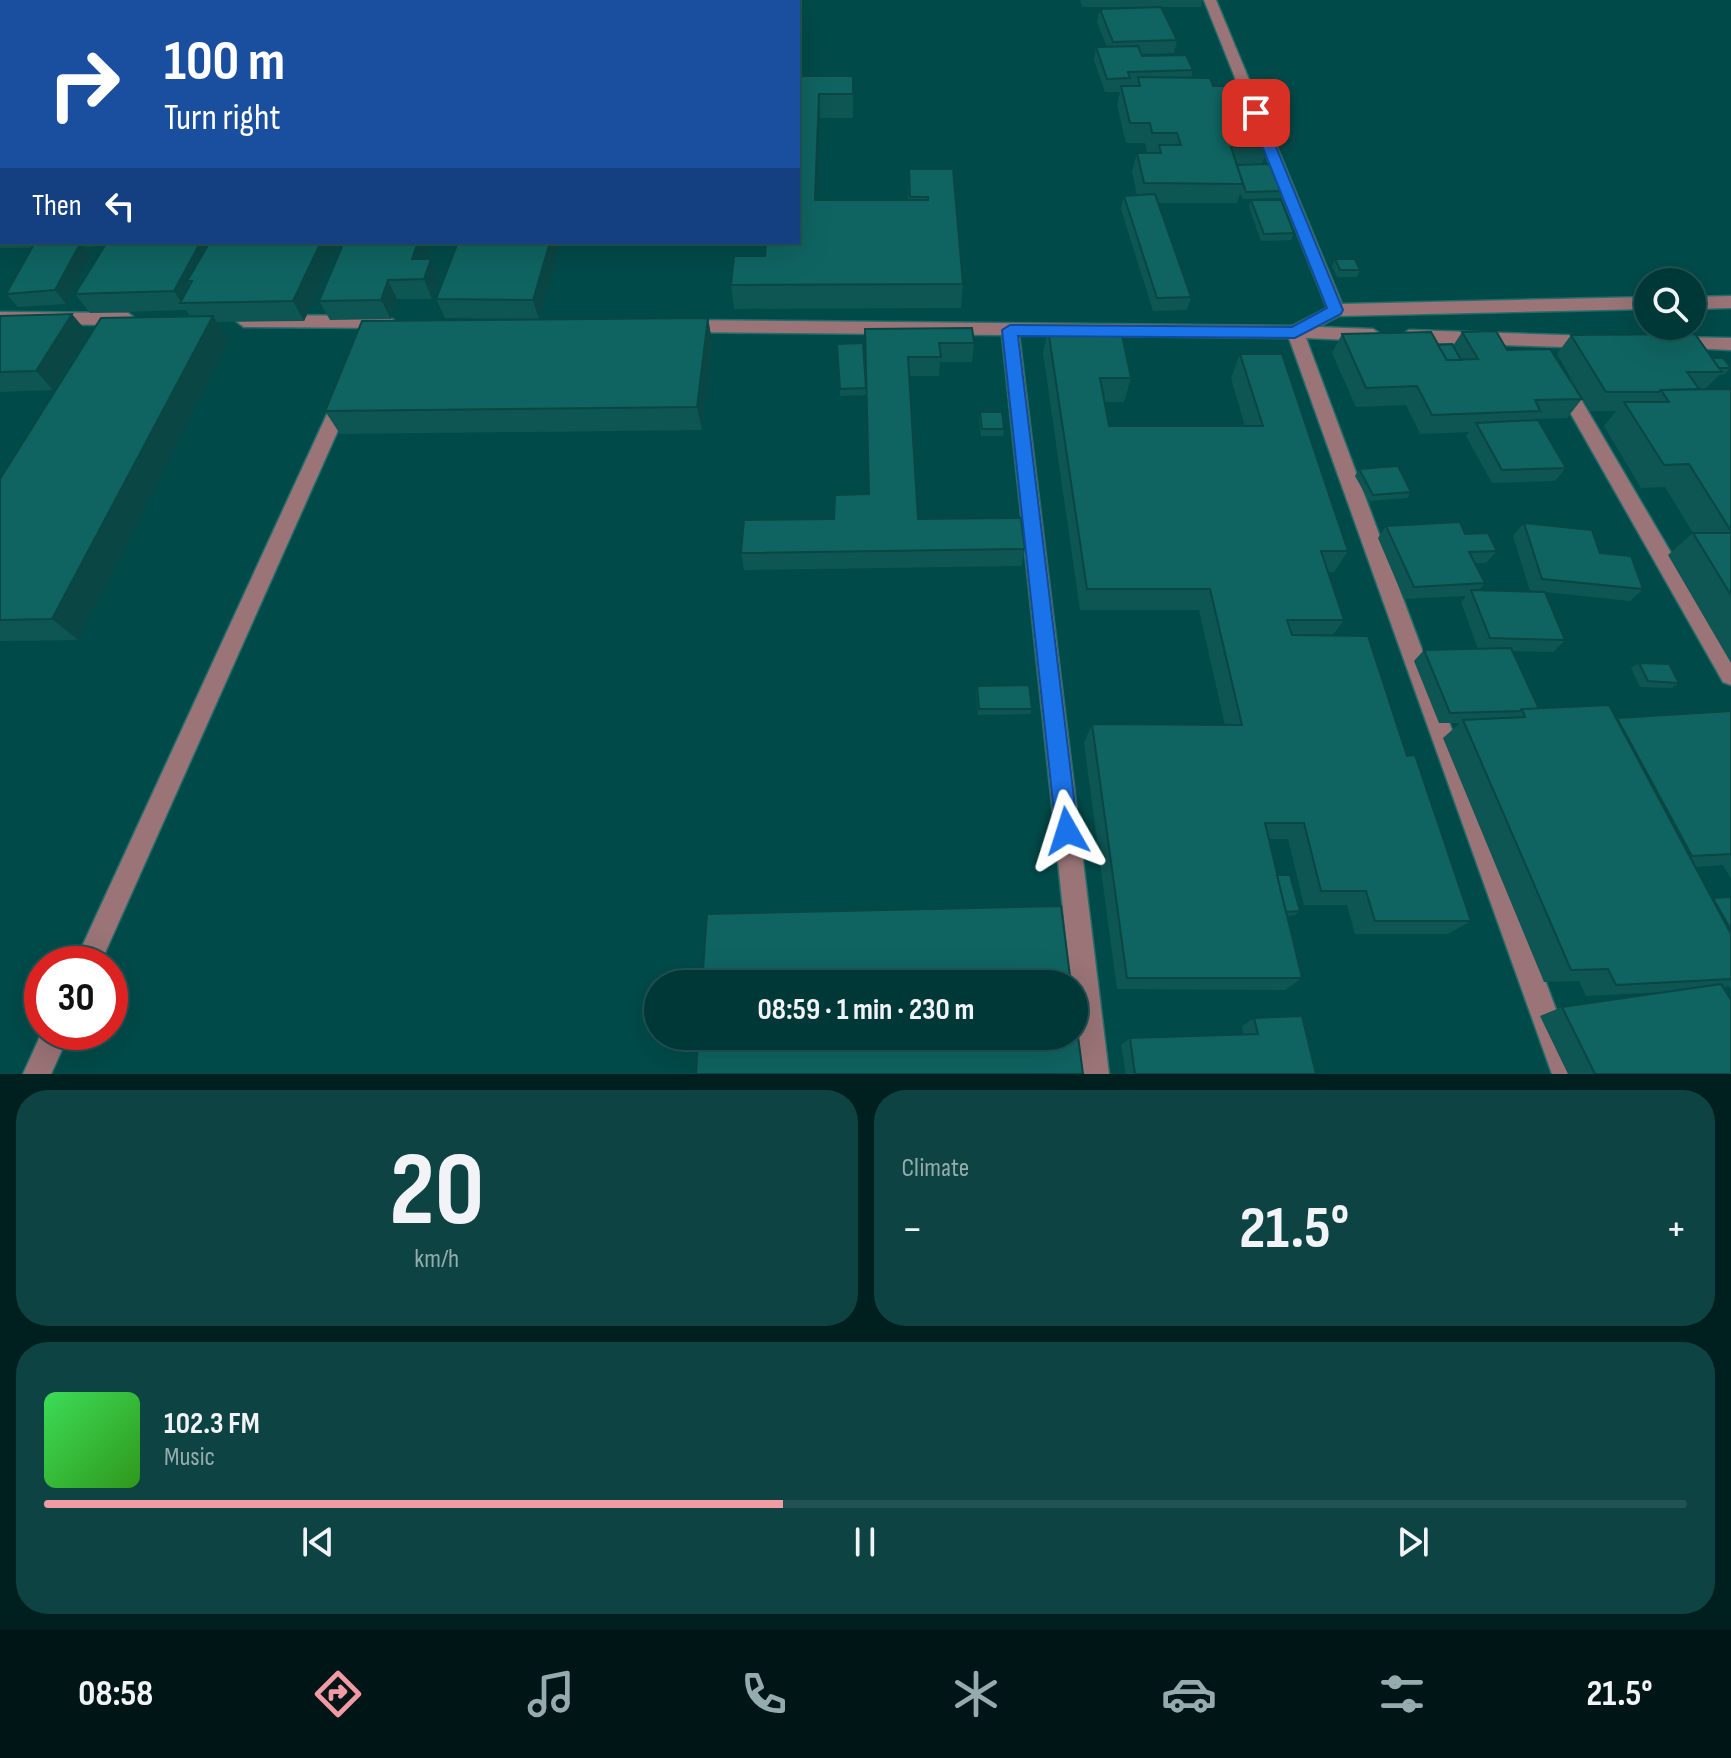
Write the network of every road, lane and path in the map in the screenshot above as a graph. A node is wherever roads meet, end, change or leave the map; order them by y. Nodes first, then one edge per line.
1 (1210, 0) edge
2 (1731, 302) edge
3 (1634, 303) edge
4 (1706, 303) edge
5 (1517, 305) junction
6 (1336, 310) junction
7 (0, 318) edge
8 (147, 320) edge
9 (223, 320) edge
10 (405, 323) edge
11 (665, 326) edge
12 (1010, 330) junction
13 (1295, 332) junction
14 (1612, 342) edge
15 (1657, 343) edge
16 (1731, 344) edge
17 (1546, 354) junction
18 (352, 379) edge
19 (1731, 675) edge
20 (95, 946) edge
21 (48, 1050) edge
22 (37, 1074) edge
23 (1095, 1074) edge
24 (1566, 1074) edge

1 - 6 street
2 - 4 street
3 - 5 street
5 - 6 street
5 - 17 street
6 - 13 street
7 - 8 street
9 - 10 street
11 - 12 street
12 - 13 street
12 - 23 street
13 - 17 street
13 - 24 street
14 - 17 street
15 - 16 street
17 - 19 street
18 - 20 street
21 - 22 street

